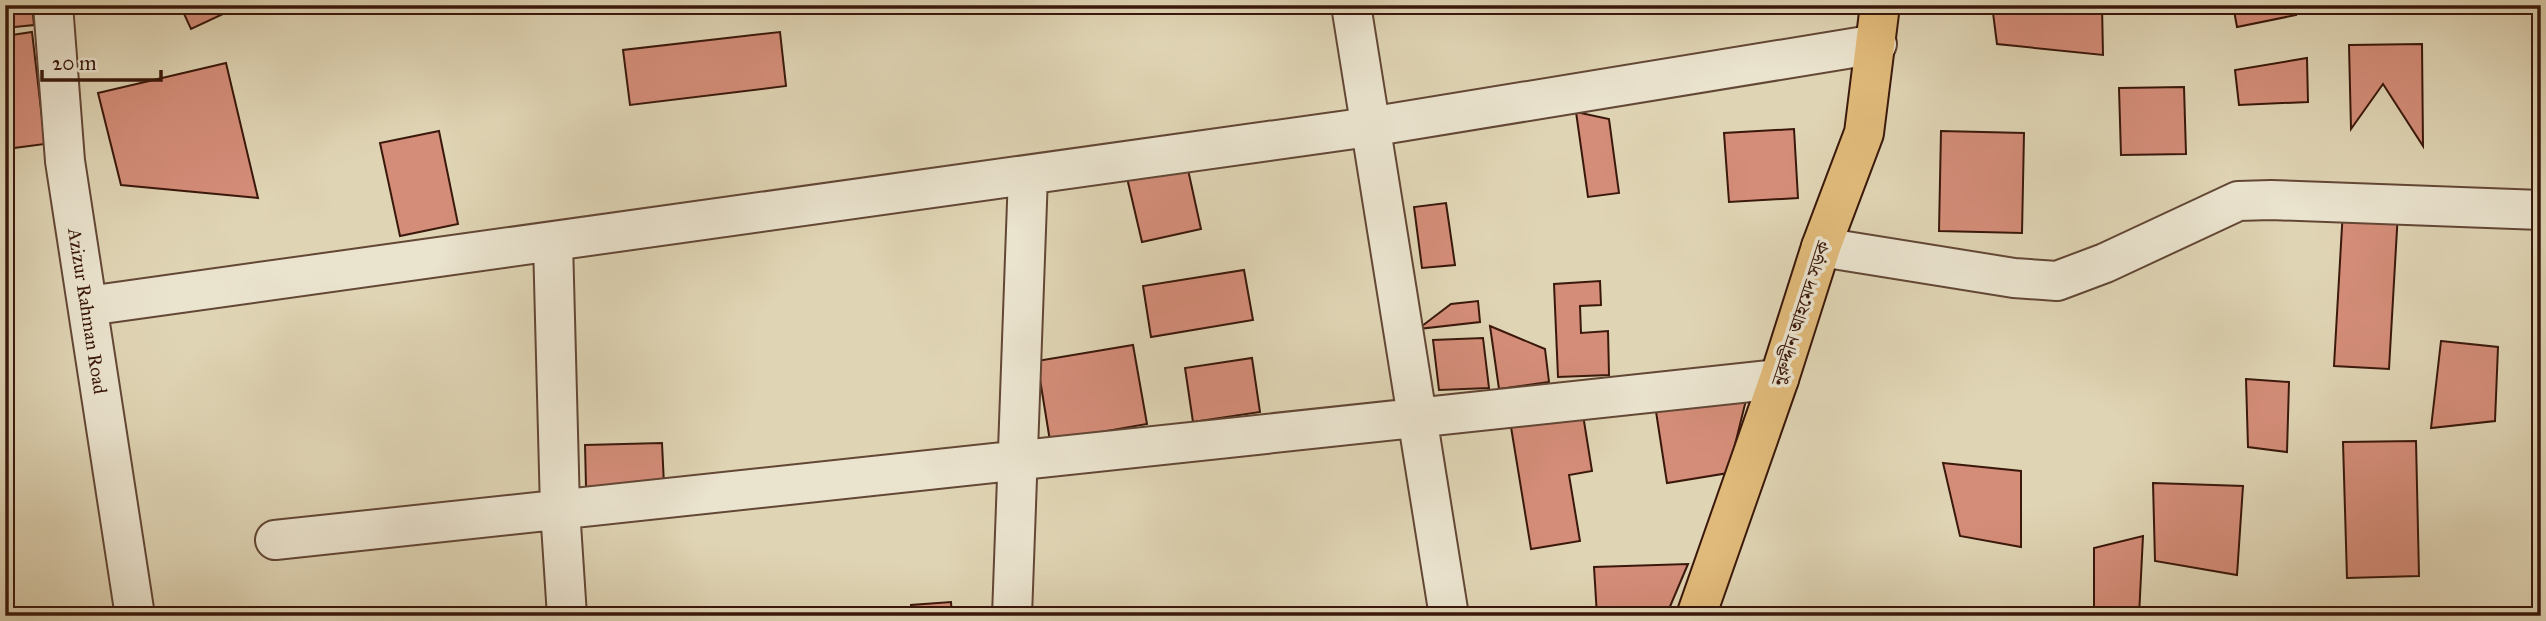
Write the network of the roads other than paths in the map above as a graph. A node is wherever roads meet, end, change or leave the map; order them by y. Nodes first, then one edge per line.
1 (53, 5) edge
2 (1351, 5) edge
3 (1880, 5) edge
4 (1877, 44) junction
5 (1369, 127) junction
6 (1028, 175) junction
7 (2541, 210) edge
8 (552, 242) junction
9 (1821, 247) junction
10 (88, 306) junction
11 (1779, 379) junction
12 (1417, 418) junction
13 (1018, 460) junction
14 (560, 509) junction
15 (275, 540) dead end
16 (135, 616) edge
17 (567, 616) edge
18 (1012, 616) edge
19 (1449, 616) edge
20 (1696, 616) edge

1 - 10 street, Azizur Rahman Road
2 - 5 street
3 - 4 main road, নুরুদ্দীন আহমেদ সড়ক
4 - 5 street
4 - 9 main road, নুরুদ্দীন আহমেদ সড়ক
5 - 6 street
5 - 12 street
6 - 8 street
6 - 13 street
7 - 9 street
8 - 10 street
8 - 14 street
9 - 11 main road, নুরুদ্দীন আহমেদ সড়ক
10 - 16 street, Azizur Rahman Road
11 - 12 street
11 - 20 main road, নুরুদ্দীন আহমেদ সড়ক
12 - 13 street
12 - 19 street
13 - 14 street
13 - 18 street
14 - 15 street
14 - 17 street

